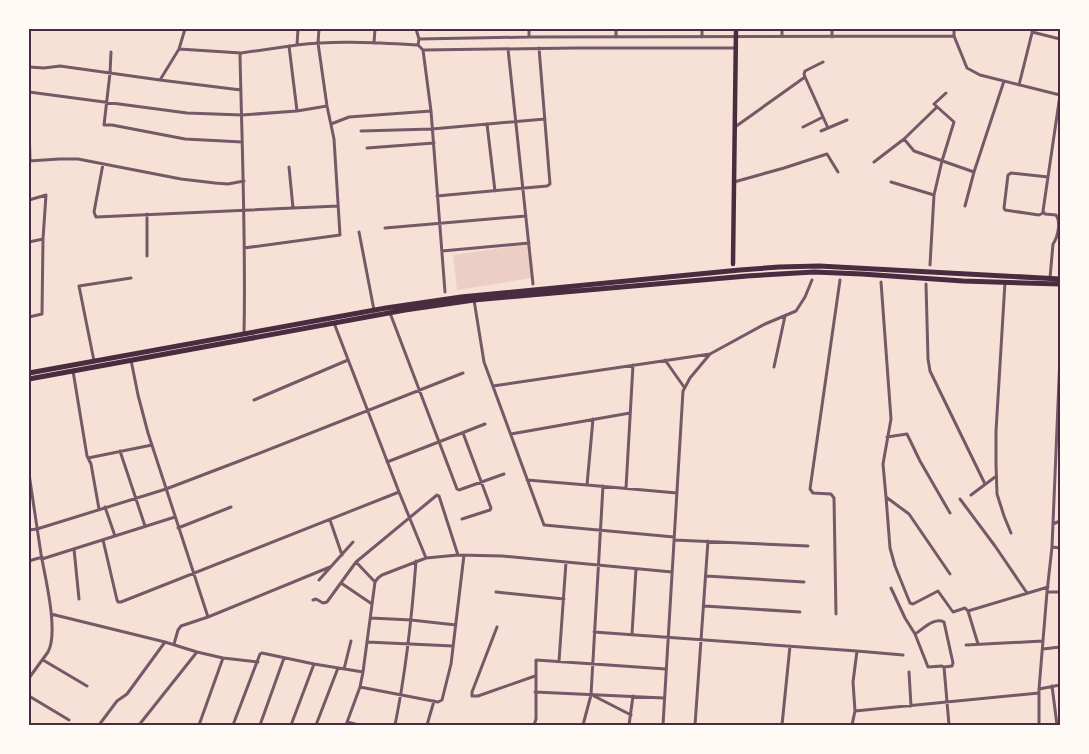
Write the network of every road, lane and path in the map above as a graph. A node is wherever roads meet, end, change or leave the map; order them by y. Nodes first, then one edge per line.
1 (184, 29) edge
2 (298, 29) edge
3 (319, 29) edge
4 (375, 29) edge
5 (416, 29) edge
6 (529, 29) edge
7 (616, 29) edge
8 (702, 29) edge
9 (736, 29) edge
10 (782, 29) edge
11 (832, 29) edge
12 (954, 29) edge
13 (1033, 30) edge
14 (616, 36) junction
15 (736, 36) junction
16 (782, 36) junction
17 (954, 36) junction
18 (529, 37) junction
19 (702, 37) junction
20 (832, 37) junction
21 (419, 39) junction
22 (1060, 39) edge
23 (318, 42) junction
24 (374, 42) junction
25 (297, 45) junction
26 (418, 45) junction
27 (288, 46) junction
28 (179, 48) junction
29 (539, 48) junction
30 (736, 48) junction
31 (508, 49) junction
32 (423, 50) junction
33 (111, 52) dead end
34 (241, 53) junction
35 (823, 62) dead end
36 (29, 67) edge
37 (110, 73) junction
38 (805, 77) junction
39 (160, 80) junction
40 (1004, 81) junction
41 (1019, 85) junction
42 (241, 90) junction
43 (29, 92) edge
44 (946, 93) dead end
45 (1060, 95) edge
46 (106, 102) junction
47 (327, 106) junction
48 (937, 107) junction
49 (297, 111) junction
50 (431, 111) junction
51 (242, 115) junction
52 (822, 117) junction
53 (545, 119) junction
54 (846, 120) dead end
55 (516, 121) junction
56 (331, 124) junction
57 (487, 124) junction
58 (29, 125) edge
59 (735, 127) junction
60 (804, 127) dead end
61 (828, 128) junction
62 (432, 129) junction
63 (362, 131) dead end
64 (821, 131) dead end
65 (904, 140) junction
66 (242, 142) junction
67 (434, 143) junction
68 (367, 148) dead end
69 (29, 161) edge
70 (942, 161) junction
71 (874, 162) dead end
72 (103, 164) junction
73 (289, 167) dead end
74 (838, 172) dead end
75 (974, 172) junction
76 (1048, 177) junction
77 (244, 181) junction
78 (734, 182) junction
79 (891, 182) dead end
80 (523, 188) junction
81 (495, 191) junction
82 (437, 196) junction
83 (934, 196) junction
84 (29, 200) edge
85 (338, 206) junction
86 (964, 206) dead end
87 (293, 208) junction
88 (244, 211) junction
89 (1043, 213) junction
90 (147, 214) junction
91 (526, 216) junction
92 (439, 223) junction
93 (385, 228) dead end
94 (359, 232) dead end
95 (43, 239) junction
96 (29, 242) edge
97 (529, 243) junction
98 (244, 248) junction
99 (442, 251) junction
100 (147, 256) dead end
101 (733, 264) dead end
102 (930, 265) dead end
103 (131, 278) dead end
104 (1050, 278) junction
105 (1060, 279) edge
106 (812, 280) dead end
107 (840, 280) dead end
108 (881, 282) dead end
109 (1005, 282) junction
110 (533, 284) dead end
111 (926, 284) dead end
112 (1060, 284) edge
113 (444, 292) dead end
114 (474, 300) junction
115 (374, 310) junction
116 (390, 312) junction
117 (785, 316) junction
118 (29, 317) edge
119 (334, 323) junction
120 (244, 334) junction
121 (710, 354) junction
122 (1060, 356) edge
123 (131, 358) junction
124 (348, 360) junction
125 (665, 360) junction
126 (94, 362) junction
127 (633, 365) junction
128 (774, 367) dead end
129 (73, 371) junction
130 (29, 373) edge
131 (463, 373) dead end
132 (29, 380) edge
133 (493, 386) junction
134 (685, 388) junction
135 (419, 390) junction
136 (254, 400) dead end
137 (367, 411) junction
138 (630, 413) junction
139 (593, 419) junction
140 (485, 424) dead end
141 (463, 433) junction
142 (511, 434) junction
143 (887, 437) junction
144 (439, 442) junction
145 (152, 445) junction
146 (120, 451) junction
147 (1058, 455) edge
148 (88, 458) junction
149 (387, 462) junction
150 (29, 474) edge
151 (504, 474) dead end
152 (996, 476) junction
153 (527, 480) junction
154 (481, 482) junction
155 (587, 484) junction
156 (985, 484) junction
157 (603, 486) junction
158 (166, 488) junction
159 (626, 488) junction
160 (398, 492) junction
161 (677, 493) junction
162 (30, 495) edge
163 (971, 495) dead end
164 (886, 497) junction
165 (135, 498) junction
166 (960, 499) dead end
167 (105, 507) junction
168 (231, 507) dead end
169 (99, 509) junction
170 (950, 513) dead end
171 (175, 517) junction
172 (409, 517) junction
173 (330, 520) junction
174 (462, 520) dead end
175 (1060, 521) edge
176 (1053, 524) junction
177 (145, 526) junction
178 (37, 528) junction
179 (178, 528) junction
180 (29, 530) edge
181 (600, 530) junction
182 (1012, 533) dead end
183 (115, 536) junction
184 (674, 538) junction
185 (103, 540) junction
186 (353, 542) dead end
187 (708, 542) junction
188 (808, 546) dead end
189 (1052, 547) junction
190 (1060, 548) edge
191 (74, 549) junction
192 (342, 555) junction
193 (458, 555) junction
194 (464, 555) junction
195 (42, 558) junction
196 (426, 558) junction
197 (29, 561) edge
198 (416, 561) junction
199 (356, 562) junction
200 (566, 562) junction
201 (598, 566) junction
202 (330, 567) junction
203 (636, 569) junction
204 (672, 572) junction
205 (193, 574) junction
206 (950, 574) dead end
207 (706, 576) junction
208 (319, 580) dead end
209 (374, 582) junction
210 (804, 582) dead end
211 (341, 583) junction
212 (1048, 587) junction
213 (891, 588) dead end
214 (496, 592) dead end
215 (1047, 592) junction
216 (1060, 592) edge
217 (1027, 593) junction
218 (79, 599) dead end
219 (564, 599) junction
220 (313, 600) dead end
221 (372, 604) junction
222 (704, 606) junction
223 (968, 611) junction
224 (800, 612) dead end
225 (52, 614) junction
226 (836, 614) dead end
227 (208, 618) junction
228 (371, 618) junction
229 (411, 620) junction
230 (456, 625) junction
231 (497, 628) dead end
232 (594, 632) junction
233 (632, 634) junction
234 (915, 634) junction
235 (668, 637) junction
236 (351, 640) dead end
237 (701, 640) junction
238 (1043, 641) junction
239 (165, 642) junction
240 (367, 642) junction
241 (407, 643) junction
242 (174, 644) junction
243 (978, 644) junction
244 (966, 645) dead end
245 (453, 646) junction
246 (790, 646) junction
247 (1060, 647) edge
248 (1043, 648) junction
249 (857, 650) junction
250 (197, 652) junction
251 (903, 655) dead end
252 (223, 658) junction
253 (284, 658) junction
254 (43, 660) junction
255 (559, 661) junction
256 (258, 662) junction
257 (314, 664) junction
258 (592, 664) junction
259 (944, 667) junction
260 (338, 668) junction
261 (344, 669) junction
262 (666, 669) junction
263 (363, 672) junction
264 (909, 672) dead end
265 (535, 676) junction
266 (29, 678) edge
267 (1060, 685) edge
268 (87, 686) dead end
269 (1052, 686) junction
270 (360, 687) junction
271 (1039, 691) junction
272 (535, 692) junction
273 (591, 694) junction
274 (29, 696) edge
275 (401, 696) junction
276 (633, 696) junction
277 (664, 698) junction
278 (434, 701) junction
279 (947, 702) junction
280 (911, 706) junction
281 (854, 711) junction
282 (631, 716) junction
283 (69, 720) dead end
284 (346, 724) edge
285 (99, 725) edge
286 (139, 725) edge
287 (199, 725) edge
288 (233, 725) edge
289 (260, 725) edge
290 (291, 725) edge
291 (316, 725) edge
292 (359, 725) edge
293 (395, 725) edge
294 (427, 725) edge
295 (534, 725) edge
296 (582, 725) edge
297 (629, 725) edge
298 (663, 725) edge
299 (695, 725) edge
300 (782, 725) edge
301 (852, 725) edge
302 (949, 725) edge
303 (1039, 725) edge
304 (1057, 725) edge

1 - 28 street
2 - 25 street
3 - 23 street
4 - 24 street
5 - 21 street
6 - 18 street
7 - 14 street
8 - 19 street
9 - 15 main road
10 - 16 street
11 - 20 street
12 - 17 street
13 - 22 street
13 - 41 street
14 - 18 street
14 - 19 street
15 - 16 street
15 - 19 street
15 - 30 main road
16 - 20 street
17 - 20 street
17 - 40 street
18 - 21 street
21 - 26 street
23 - 24 street
23 - 25 street
23 - 47 street
24 - 26 street
25 - 27 street
26 - 32 street
27 - 34 street
27 - 49 street
28 - 34 street
28 - 39 street
29 - 30 street
29 - 31 street
29 - 53 street
30 - 59 main road
31 - 32 street
31 - 55 street
32 - 50 street
33 - 37 street
34 - 42 street
35 - 38 street
36 - 37 street
37 - 39 street
37 - 46 street
38 - 52 street
38 - 59 street
39 - 42 street
40 - 41 street
40 - 75 street
41 - 45 street
42 - 51 street
43 - 46 street
44 - 48 street
45 - 76 street
46 - 51 street
46 - 66 street
47 - 49 street
47 - 56 street
48 - 65 street
48 - 70 street
49 - 51 street
50 - 56 street
50 - 62 street
51 - 66 street
52 - 60 street
52 - 61 street
53 - 55 street
53 - 80 street
54 - 61 street
55 - 57 street
55 - 80 street
56 - 85 street
57 - 62 street
57 - 81 street
58 - 69 street
59 - 78 main road
61 - 64 street
62 - 63 street
62 - 67 street
65 - 70 street
65 - 71 street
66 - 77 street
67 - 68 street
67 - 82 street
69 - 72 street
70 - 75 street
70 - 83 street
72 - 77 street
72 - 90 street
73 - 87 street
74 - 78 street
75 - 86 street
76 - 89 street
76 - 89 street
77 - 88 street
78 - 101 main road
79 - 83 street
80 - 81 street
80 - 91 street
81 - 82 street
82 - 92 street
83 - 102 street
84 - 95 street
85 - 87 street
85 - 98 street
87 - 88 street
88 - 90 street
88 - 98 street
89 - 104 street
90 - 100 street
91 - 92 street
91 - 97 street
92 - 93 street
92 - 99 street
94 - 115 street
95 - 96 street
95 - 118 street
97 - 99 street
97 - 110 street
98 - 120 street
99 - 113 street
103 - 126 street
104 - 105 main road
104 - 115 main road
106 - 117 street
107 - 226 street
108 - 143 street
109 - 112 main road
109 - 114 main road
109 - 152 street
111 - 156 street
114 - 116 main road
114 - 133 street
115 - 120 main road
116 - 119 main road
116 - 135 street
117 - 121 street
117 - 128 street
119 - 123 main road
119 - 124 street
120 - 123 main road
121 - 125 street
121 - 134 street
122 - 147 street
123 - 126 main road
123 - 129 main road
123 - 145 street
124 - 136 street
124 - 137 street
125 - 127 street
125 - 134 street
126 - 130 main road
127 - 133 street
127 - 138 street
129 - 132 main road
129 - 148 street
131 - 135 street
133 - 142 street
134 - 161 street
135 - 137 street
135 - 144 street
137 - 149 street
137 - 158 street
138 - 139 street
138 - 159 street
139 - 142 street
139 - 155 street
140 - 141 street
141 - 144 street
141 - 154 street
142 - 153 street
143 - 164 street
143 - 170 street
144 - 149 street
144 - 154 street
145 - 146 street
145 - 158 street
146 - 148 street
146 - 165 street
147 - 176 street
148 - 169 street
149 - 160 street
150 - 162 street
151 - 154 street
152 - 156 street
152 - 182 street
153 - 155 street
153 - 181 street
154 - 174 street
155 - 157 street
156 - 163 street
157 - 159 street
157 - 181 street
158 - 165 street
158 - 171 street
159 - 161 street
160 - 172 street
160 - 173 street
161 - 184 street
162 - 178 street
164 - 206 street
164 - 223 street
165 - 167 street
165 - 177 street
166 - 217 street
167 - 169 street
167 - 183 street
168 - 179 street
169 - 178 street
171 - 177 street
171 - 179 street
172 - 193 street
172 - 196 street
172 - 199 street
173 - 192 street
173 - 205 street
175 - 176 street
176 - 189 street
177 - 183 street
178 - 180 street
178 - 195 street
179 - 205 street
181 - 184 street
181 - 201 street
183 - 185 street
184 - 187 street
184 - 204 street
185 - 191 street
185 - 205 street
186 - 192 street
187 - 188 street
187 - 207 street
189 - 190 street
189 - 212 street
191 - 195 street
191 - 218 street
192 - 202 street
193 - 194 street
193 - 196 street
194 - 200 street
194 - 230 street
195 - 197 street
195 - 225 street
196 - 198 street
198 - 209 street
198 - 229 street
199 - 209 street
199 - 211 street
200 - 201 street
200 - 219 street
201 - 203 street
201 - 232 street
202 - 208 street
202 - 227 street
203 - 204 street
203 - 233 street
204 - 235 street
205 - 227 street
207 - 210 street
207 - 222 street
209 - 221 street
211 - 220 street
211 - 221 street
212 - 215 street
212 - 217 street
213 - 234 street
214 - 219 street
215 - 216 street
215 - 238 street
217 - 223 street
219 - 255 street
221 - 228 street
222 - 224 street
222 - 237 street
223 - 243 street
225 - 239 street
225 - 254 street
227 - 242 street
228 - 229 street
228 - 240 street
229 - 230 street
229 - 241 street
230 - 245 street
231 - 265 street
232 - 233 street
232 - 258 street
233 - 235 street
234 - 259 street
234 - 259 street
235 - 237 street
235 - 262 street
236 - 261 street
237 - 246 street
237 - 299 street
238 - 243 street
238 - 248 street
239 - 242 street
239 - 285 street
240 - 241 street
240 - 263 street
241 - 245 street
241 - 275 street
242 - 250 street
243 - 244 street
245 - 278 street
246 - 249 street
246 - 300 street
247 - 248 street
248 - 271 street
249 - 251 street
249 - 281 street
250 - 252 street
250 - 286 street
252 - 256 street
252 - 287 street
253 - 256 street
253 - 257 street
253 - 289 street
254 - 266 street
254 - 268 street
255 - 258 street
255 - 265 street
256 - 288 street
257 - 260 street
257 - 290 street
258 - 262 street
258 - 273 street
259 - 279 street
260 - 261 street
260 - 291 street
261 - 263 street
262 - 277 street
263 - 270 street
264 - 280 street
265 - 272 street
267 - 269 street
269 - 271 street
269 - 304 street
270 - 275 street
270 - 284 street
271 - 279 street
271 - 303 street
272 - 273 street
272 - 295 street
273 - 276 street
273 - 282 street
273 - 296 street
274 - 283 street
275 - 278 street
275 - 293 street
276 - 277 street
276 - 282 street
277 - 298 street
278 - 294 street
279 - 280 street
279 - 302 street
280 - 281 street
281 - 301 street
282 - 297 street
284 - 292 street

